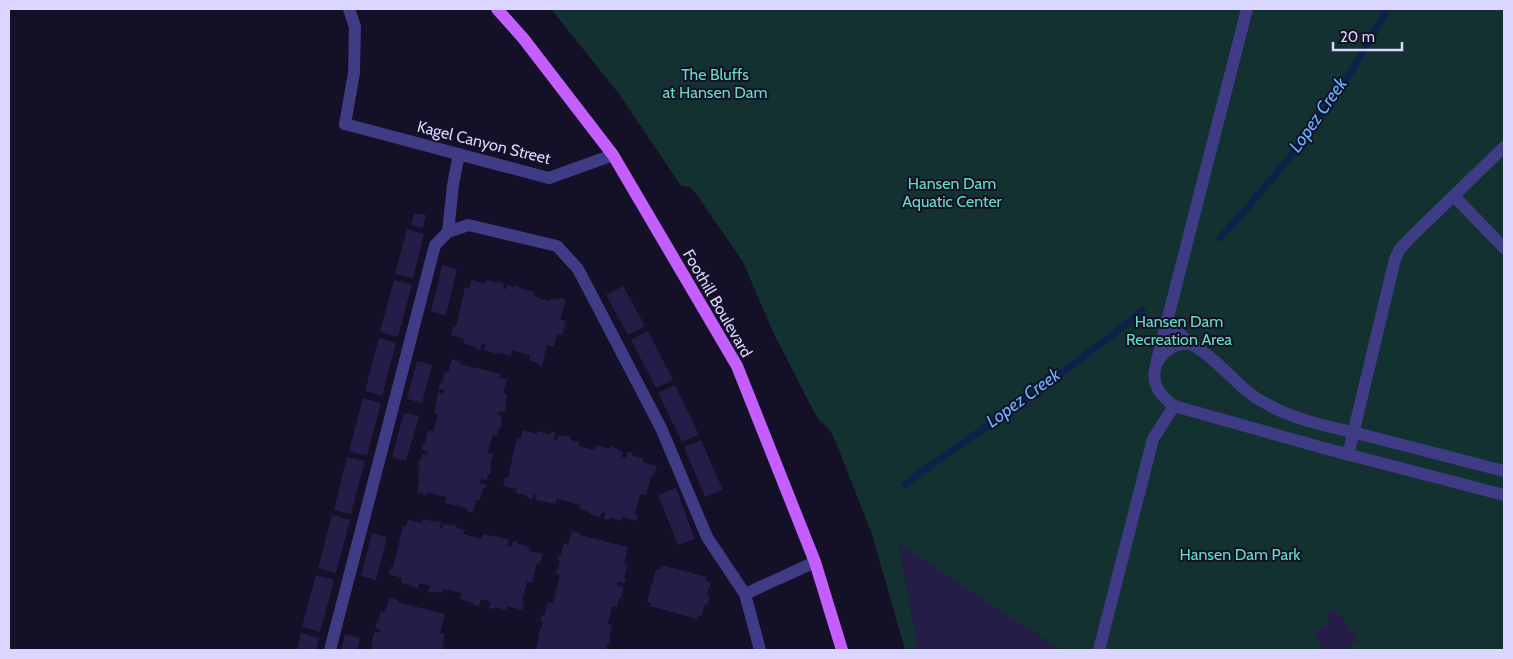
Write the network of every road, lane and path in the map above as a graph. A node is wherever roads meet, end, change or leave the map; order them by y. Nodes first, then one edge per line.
1 (348, 9) edge
2 (497, 9) edge
3 (1247, 9) edge
4 (1504, 148) edge
5 (459, 154) junction
6 (613, 155) junction
7 (1454, 196) junction
8 (448, 232) junction
9 (1504, 248) edge
10 (1166, 321) junction
11 (1190, 344) junction
12 (1157, 363) junction
13 (1174, 406) junction
14 (1353, 432) junction
15 (1348, 455) junction
16 (1504, 471) edge
17 (1504, 495) edge
18 (815, 562) junction
19 (745, 594) junction
20 (330, 650) edge
21 (760, 650) edge
22 (842, 650) edge
23 (1099, 650) edge

1 - 5 street, Kagel Canyon Street
2 - 6 main road, Foothill Boulevard
3 - 10 street
4 - 7 street
5 - 6 street, Kagel Canyon Street
5 - 8 street
6 - 18 main road, Foothill Boulevard
7 - 9 street
7 - 14 street
8 - 19 street
8 - 20 street
10 - 11 street
10 - 12 street
11 - 12 street
11 - 14 street
12 - 13 street
13 - 15 street
13 - 23 street
14 - 15 street
14 - 16 street
15 - 17 street
18 - 19 street
18 - 22 main road, Foothill Boulevard
19 - 21 street

